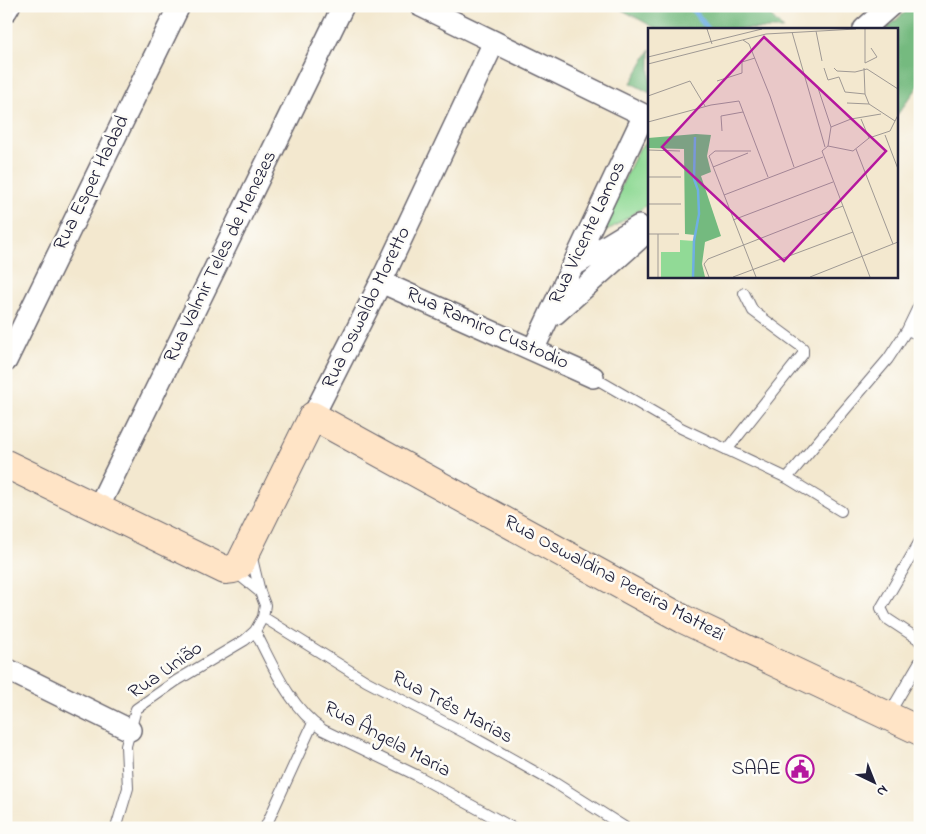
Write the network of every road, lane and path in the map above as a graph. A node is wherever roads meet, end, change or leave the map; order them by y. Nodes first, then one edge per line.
1 (9, 6) edge
2 (178, 6) edge
3 (343, 6) edge
4 (422, 6) edge
5 (890, 6) edge
6 (6, 11) edge
7 (865, 28) edge
8 (494, 42) junction
9 (647, 116) edge
10 (648, 220) edge
11 (648, 231) edge
12 (572, 266) junction
13 (381, 282) junction
14 (744, 293) dead end
15 (920, 303) edge
16 (547, 320) junction
17 (907, 330) junction
18 (920, 335) edge
19 (533, 350) junction
20 (6, 361) edge
21 (593, 377) joint
22 (313, 416) junction
23 (728, 450) junction
24 (6, 464) edge
25 (787, 478) junction
26 (98, 508) junction
27 (841, 511) dead end
28 (920, 541) edge
29 (249, 546) junction
30 (232, 569) junction
31 (260, 592) junction
32 (263, 616) junction
33 (255, 631) junction
34 (920, 642) edge
35 (920, 661) edge
36 (6, 669) edge
37 (888, 715) junction
38 (313, 723) junction
39 (130, 730) junction
40 (920, 731) edge
41 (120, 826) edge
42 (265, 828) edge
43 (513, 828) edge
44 (626, 828) edge

1 - 6 street
2 - 20 street, Rua Esper Hadad
3 - 26 street, Rua Valmir Teles de Menezes
4 - 8 street
5 - 7 street
8 - 9 street
8 - 13 street, Rua Oswaldo Moretto
9 - 12 street, Rua Vicente Lamos
10 - 12 street
11 - 16 street
12 - 16 street, Rua Vicente Lamos
13 - 19 street, Rua Ramiro Custodio
13 - 22 street, Rua Oswaldo Moretto
14 - 23 lane
15 - 17 lane
16 - 19 street, Rua Vicente Lamos
17 - 18 lane
17 - 25 lane
19 - 21 street, Rua Ramiro Custodio
21 - 23 lane
22 - 29 street, Rua Oswaldo Moretto
22 - 37 street, Rua Oswaldina Pereira Mattezi
23 - 25 lane
24 - 26 street
25 - 27 lane
26 - 30 street
28 - 34 lane
29 - 30 street, Rua Oswaldo Moretto
29 - 31 lane
30 - 31 lane
31 - 32 lane
32 - 33 lane, Rua União
32 - 44 lane, Rua Três Marias
33 - 38 lane, Rua Ângela Maria
33 - 39 lane, Rua União
35 - 37 lane
36 - 39 street
37 - 40 street, Rua Oswaldina Pereira Mattezi
38 - 42 lane
38 - 43 lane, Rua Ângela Maria
39 - 41 lane, Rua União

